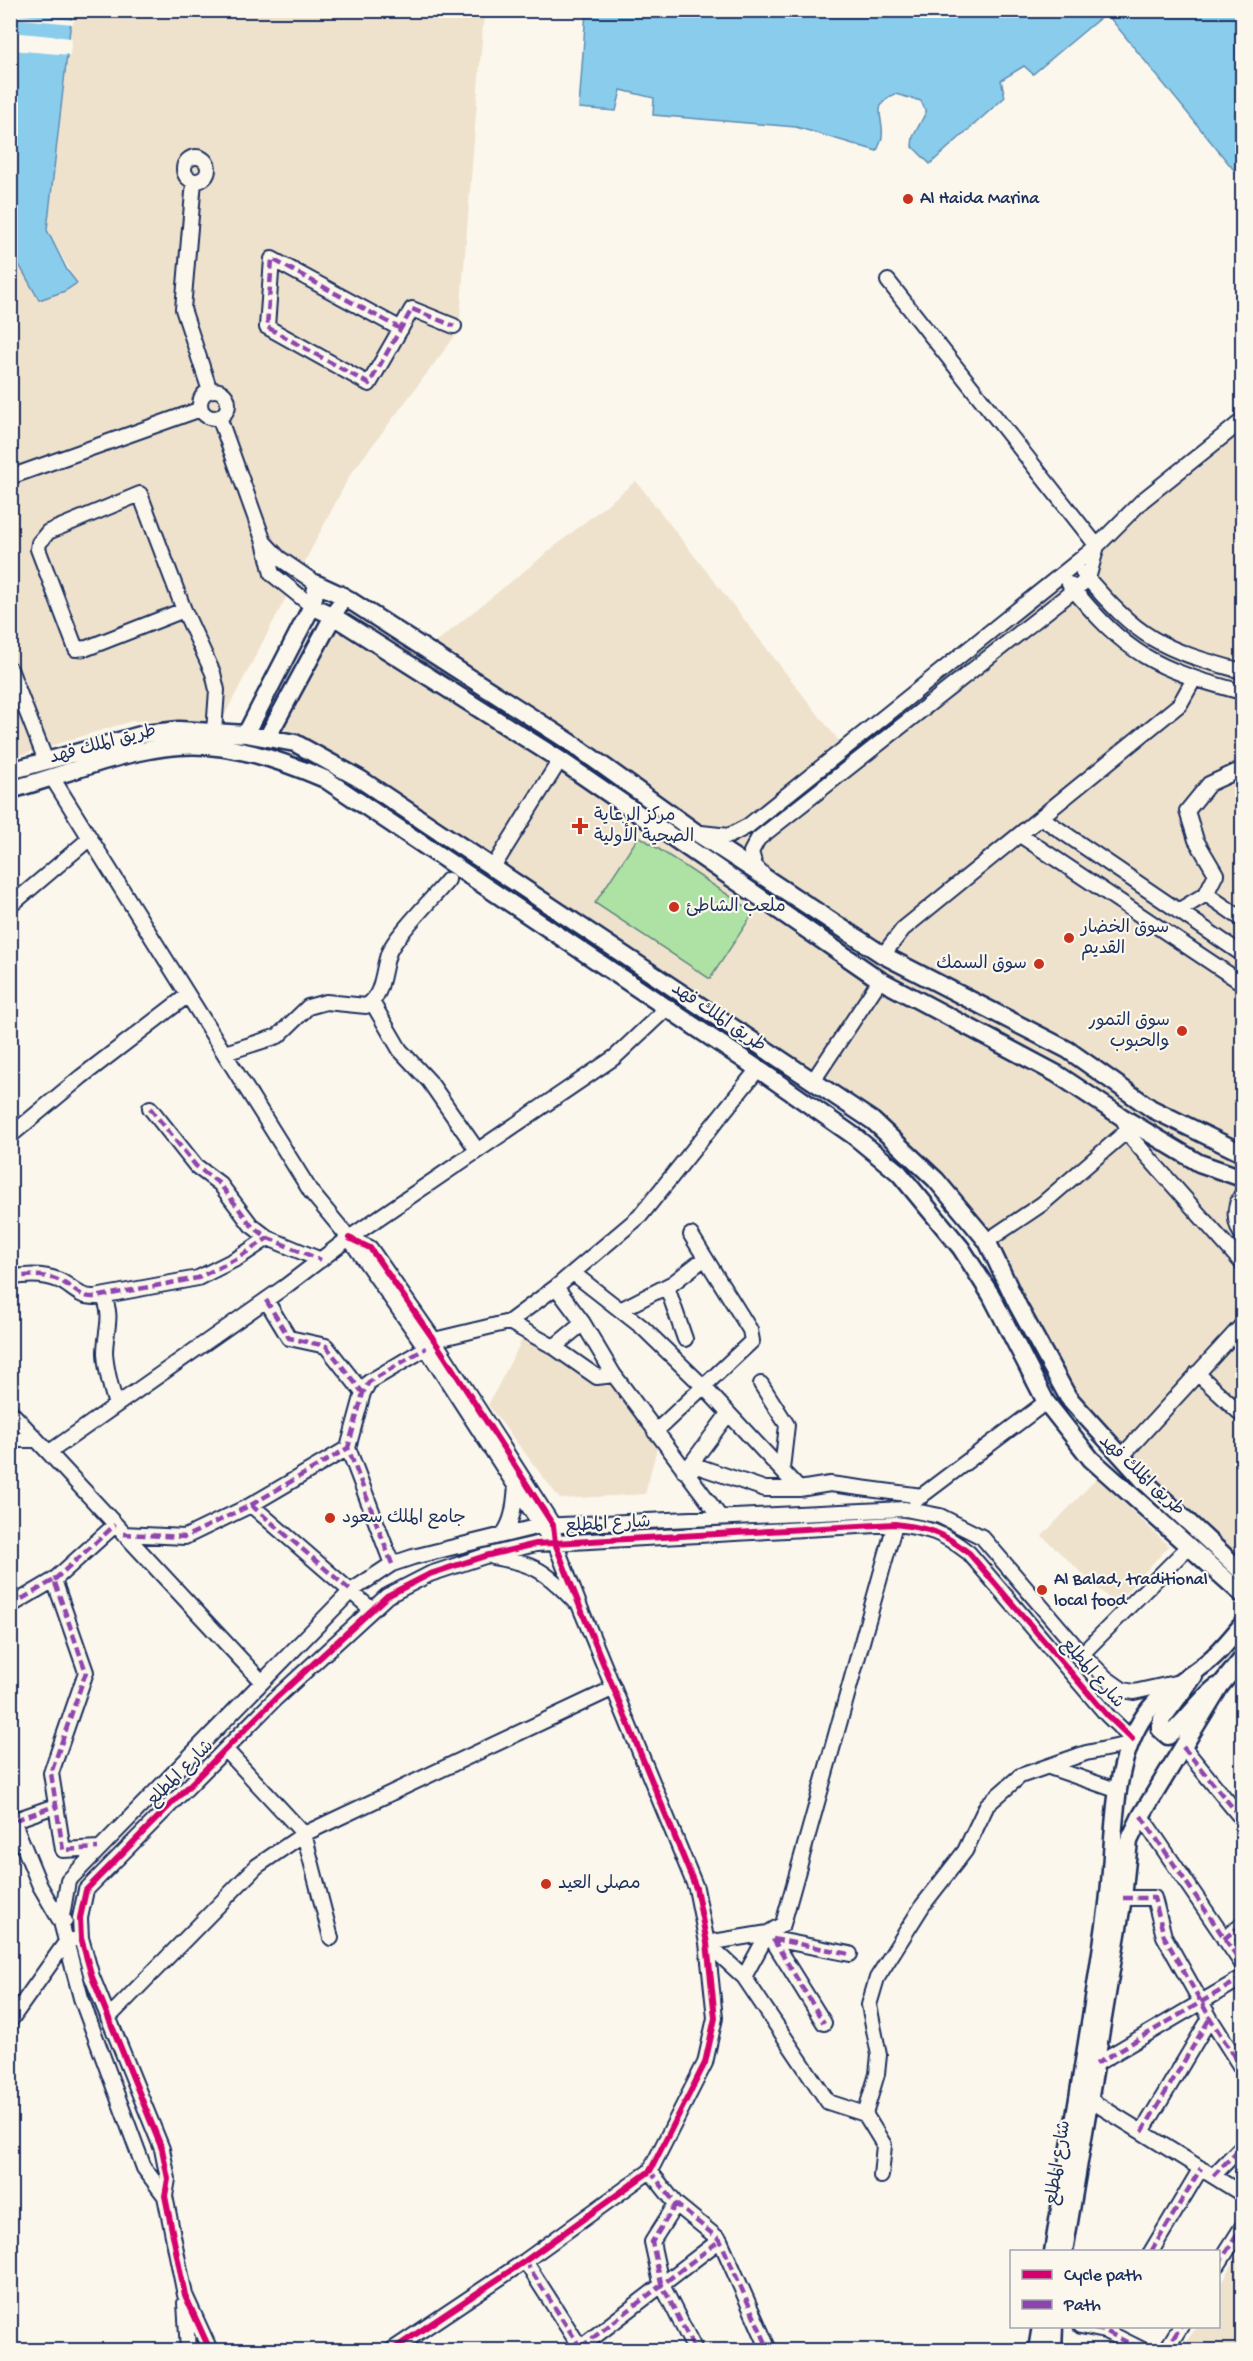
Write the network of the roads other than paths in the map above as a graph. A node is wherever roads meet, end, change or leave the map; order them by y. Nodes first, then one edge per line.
1 (194, 181) dead end
2 (888, 280) dead end
3 (454, 326) dead end
4 (401, 329) junction
5 (210, 391) junction
6 (201, 409) junction
7 (219, 417) junction
8 (1242, 422) edge
9 (10, 477) edge
10 (264, 542) junction
11 (1098, 546) junction
12 (1076, 564) junction
13 (1062, 576) junction
14 (1088, 579) junction
15 (317, 584) junction
16 (1074, 590) junction
17 (344, 596) junction
18 (312, 606) junction
19 (184, 610) junction
20 (333, 616) junction
21 (10, 669) edge
22 (1242, 671) edge
23 (1194, 679) junction
24 (1242, 692) edge
25 (213, 732) junction
26 (246, 734) junction
27 (267, 738) junction
28 (560, 760) junction
29 (46, 761) junction
30 (1242, 769) edge
31 (10, 771) edge
32 (53, 778) junction
33 (10, 790) edge
34 (1042, 818) junction
35 (694, 831) junction
36 (1020, 836) junction
37 (89, 839) junction
38 (492, 869) junction
39 (765, 877) junction
40 (448, 880) dead end
41 (1206, 894) junction
42 (10, 906) edge
43 (1178, 911) junction
44 (1242, 919) edge
45 (610, 946) junction
46 (1242, 954) edge
47 (884, 955) junction
48 (600, 962) junction
49 (880, 980) junction
50 (1242, 983) edge
51 (188, 995) junction
52 (372, 1002) junction
53 (668, 1007) junction
54 (225, 1053) junction
55 (758, 1070) junction
56 (813, 1081) junction
57 (150, 1108) dead end
58 (1125, 1123) junction
59 (10, 1136) edge
60 (477, 1150) junction
61 (1242, 1154) edge
62 (1242, 1178) edge
63 (1242, 1194) edge
64 (691, 1234) dead end
65 (1242, 1235) edge
66 (268, 1238) junction
67 (349, 1238) junction
68 (987, 1241) junction
69 (705, 1258) junction
70 (321, 1260) junction
71 (1242, 1263) edge
72 (573, 1273) junction
73 (10, 1278) edge
74 (556, 1287) junction
75 (667, 1287) junction
76 (103, 1296) junction
77 (266, 1300) junction
78 (622, 1309) junction
79 (509, 1322) junction
80 (583, 1323) junction
81 (1242, 1325) edge
82 (685, 1340) dead end
83 (430, 1344) junction
84 (554, 1347) junction
85 (1197, 1373) junction
86 (614, 1375) junction
87 (761, 1384) dead end
88 (704, 1388) junction
89 (363, 1393) junction
90 (1046, 1402) junction
91 (116, 1405) junction
92 (10, 1411) edge
93 (728, 1414) junction
94 (1242, 1415) edge
95 (655, 1432) junction
96 (10, 1440) edge
97 (38, 1440) junction
98 (348, 1448) junction
99 (51, 1451) junction
100 (1122, 1456) junction
101 (687, 1467) junction
102 (782, 1469) junction
103 (830, 1484) junction
104 (516, 1486) junction
105 (799, 1489) junction
106 (922, 1496) junction
107 (251, 1505) junction
108 (905, 1509) junction
109 (848, 1511) junction
110 (720, 1517) junction
111 (895, 1524) junction
112 (547, 1526) junction
113 (119, 1530) junction
114 (503, 1535) junction
115 (555, 1543) junction
116 (1188, 1547) junction
117 (485, 1556) junction
118 (392, 1564) junction
119 (1241, 1579) edge
120 (54, 1580) junction
121 (351, 1591) junction
122 (10, 1606) edge
123 (580, 1608) junction
124 (371, 1609) junction
125 (1242, 1625) edge
126 (1082, 1654) junction
127 (1242, 1659) edge
128 (1200, 1668) junction
129 (1233, 1672) edge
130 (262, 1682) junction
131 (1175, 1683) junction
132 (614, 1688) junction
133 (1131, 1742) junction
134 (1183, 1747) junction
135 (226, 1750) junction
136 (1049, 1767) junction
137 (1119, 1791) junction
138 (55, 1806) junction
139 (1141, 1816) junction
140 (13, 1817) edge
141 (1242, 1819) edge
142 (304, 1834) junction
143 (98, 1848) junction
144 (1124, 1898) junction
145 (80, 1918) junction
146 (61, 1922) junction
147 (1242, 1924) edge
148 (771, 1936) junction
149 (81, 1938) junction
150 (331, 1938) dead end
151 (1224, 1939) junction
152 (66, 1942) junction
153 (707, 1943) junction
154 (850, 1954) dead end
155 (1242, 1964) edge
156 (744, 1977) junction
157 (1242, 1978) edge
158 (1202, 2002) junction
159 (108, 2018) junction
160 (1210, 2018) junction
161 (10, 2021) edge
162 (824, 2023) dead end
163 (1096, 2064) junction
164 (1242, 2069) edge
165 (1090, 2100) junction
166 (865, 2114) junction
167 (1142, 2132) junction
168 (1242, 2146) edge
169 (1201, 2168) junction
170 (650, 2171) junction
171 (1213, 2175) junction
172 (881, 2176) dead end
173 (1242, 2194) edge
174 (165, 2196) junction
175 (676, 2204) junction
176 (1242, 2227) edge
177 (720, 2240) junction
178 (1053, 2250) edge
179 (1064, 2250) edge
180 (1152, 2250) edge
181 (525, 2261) junction
182 (1220, 2262) edge
183 (661, 2283) junction
184 (185, 2295) junction
185 (1041, 2328) edge
186 (1054, 2328) edge
187 (1180, 2328) edge
188 (1106, 2329) edge
189 (581, 2349) edge
190 (188, 2350) edge
191 (210, 2350) edge
192 (392, 2350) edge
193 (695, 2350) edge
194 (769, 2350) edge
195 (1037, 2350) edge
196 (1053, 2350) edge
197 (1143, 2350) edge
198 (1166, 2350) edge

1 - 5 street
2 - 11 street
3 - 4 street
4 - 4 street
5 - 6 street
5 - 7 street
6 - 7 street
6 - 9 street
7 - 10 street
8 - 11 street
10 - 15 street
10 - 18 street
11 - 12 street
11 - 14 street
12 - 13 street
12 - 14 street
13 - 16 street
13 - 35 street
14 - 16 street
14 - 22 street
15 - 17 main road
15 - 18 main road
16 - 23 street
16 - 39 street
17 - 20 main road
17 - 35 main road
18 - 20 main road
18 - 26 main road
19 - 19 street
19 - 25 street
20 - 27 main road
20 - 28 main road
21 - 29 street
23 - 24 street
23 - 34 street
25 - 26 main road, طريق الملك فهد
25 - 29 main road, طريق الملك فهد
26 - 27 main road, طريق الملك فهد
27 - 38 main road, طريق الملك فهد
28 - 38 street
28 - 49 main road
29 - 31 main road, طريق الملك فهد
30 - 41 street
32 - 33 main road, طريق الملك فهد
32 - 37 street
32 - 48 main road, طريق الملك فهد
34 - 36 street
34 - 43 street
35 - 39 main road
36 - 47 street
36 - 50 street
37 - 42 street
37 - 51 street
38 - 45 main road, طريق الملك فهد
39 - 47 main road
40 - 52 street
41 - 43 street
41 - 44 street
43 - 46 street
45 - 48 main road
45 - 56 main road, طريق الملك فهد
47 - 61 main road
48 - 53 main road, طريق الملك فهد
49 - 56 street
49 - 58 main road
51 - 54 street
51 - 59 street
52 - 54 street
52 - 60 street
53 - 55 main road, طريق الملك فهد
53 - 60 street
54 - 67 street
55 - 72 street
55 - 90 main road, طريق الملك فهد
56 - 68 main road, طريق الملك فهد
57 - 66 street
58 - 62 main road
58 - 68 street
58 - 71 street
60 - 67 street
63 - 65 street
64 - 69 street
66 - 70 street
66 - 76 street
67 - 70 street
67 - 83 street
68 - 100 main road, طريق الملك فهد
69 - 75 street
69 - 88 street
70 - 77 street
72 - 74 street
72 - 78 street
73 - 76 street
74 - 79 street
74 - 80 street
75 - 78 street
75 - 82 street
76 - 91 street
77 - 89 street
77 - 91 street
78 - 88 street
79 - 83 street
79 - 84 street
80 - 84 street
80 - 86 street
81 - 85 street
83 - 89 street
83 - 104 street
83 - 112 street
84 - 86 street
85 - 94 street
85 - 100 street
86 - 95 street
87 - 102 street
88 - 93 street
88 - 95 street
89 - 98 street
90 - 106 street
90 - 116 main road, طريق الملك فهد
91 - 99 street
92 - 97 street
93 - 101 street
93 - 102 street
95 - 101 street
96 - 97 street
97 - 99 street
98 - 107 street
98 - 118 street
99 - 113 street
100 - 119 main road, طريق الملك فهد
101 - 105 street
101 - 110 street
102 - 105 street
103 - 105 street
103 - 106 street
103 - 109 street
104 - 112 street
104 - 114 street
106 - 108 street
107 - 113 street
107 - 121 street
108 - 109 street, شارع المطلع
108 - 126 street, شارع المطلع
109 - 110 street, شارع المطلع
110 - 112 street, شارع المطلع
111 - 115 street, شارع المطلع
111 - 133 street, شارع المطلع
111 - 148 street
112 - 114 street, شارع المطلع
112 - 115 street
113 - 120 street
113 - 130 street
114 - 118 street, شارع المطلع
115 - 117 street, شارع المطلع
115 - 123 street
116 - 119 main road, طريق الملك فهد
116 - 126 street
117 - 123 street
117 - 124 street, شارع المطلع
118 - 121 street, شارع المطلع
120 - 122 street
120 - 138 street
121 - 124 street
121 - 130 street, شارع المطلع
123 - 132 street
124 - 135 street, شارع المطلع
125 - 128 main road
126 - 131 street, شارع المطلع
127 - 129 main road
128 - 129 main road
128 - 131 main road, شارع المطلع
129 - 134 main road, شارع المطلع
130 - 143 street, شارع المطلع
131 - 133 main road, شارع المطلع
132 - 142 street
132 - 153 street
133 - 136 street
133 - 137 main road, شارع المطلع
134 - 139 main road, شارع المطلع
134 - 141 street
135 - 142 street
135 - 145 street, شارع المطلع
136 - 137 street
136 - 166 street
137 - 178 main road, شارع المطلع
138 - 140 street
138 - 143 street
139 - 144 main road, شارع المطلع
139 - 151 street
140 - 146 street
142 - 150 street
142 - 159 street
143 - 146 street, شارع المطلع
144 - 158 street
144 - 163 main road, شارع المطلع
145 - 146 street
145 - 149 street
146 - 152 street, شارع المطلع
147 - 151 street
148 - 153 street
148 - 154 street
148 - 156 street
148 - 162 street
149 - 152 street
149 - 159 street
151 - 155 street
152 - 161 street
152 - 174 street, شارع المطلع
153 - 156 street
153 - 170 street
156 - 166 street
157 - 158 street
158 - 160 street
158 - 163 street
159 - 174 street
160 - 164 street
160 - 167 street
163 - 165 main road, شارع المطلع
165 - 167 street
165 - 179 main road, شارع المطلع
166 - 172 street
167 - 169 street
168 - 171 street
169 - 171 street
169 - 180 street
170 - 175 street
170 - 181 street
171 - 173 street
174 - 184 street
175 - 177 street
175 - 183 street
176 - 182 street
177 - 183 street
177 - 194 street
181 - 189 street
181 - 192 street
183 - 189 street
183 - 193 street
184 - 190 street
184 - 191 street
185 - 195 main road
186 - 196 main road
187 - 198 street
188 - 197 street

